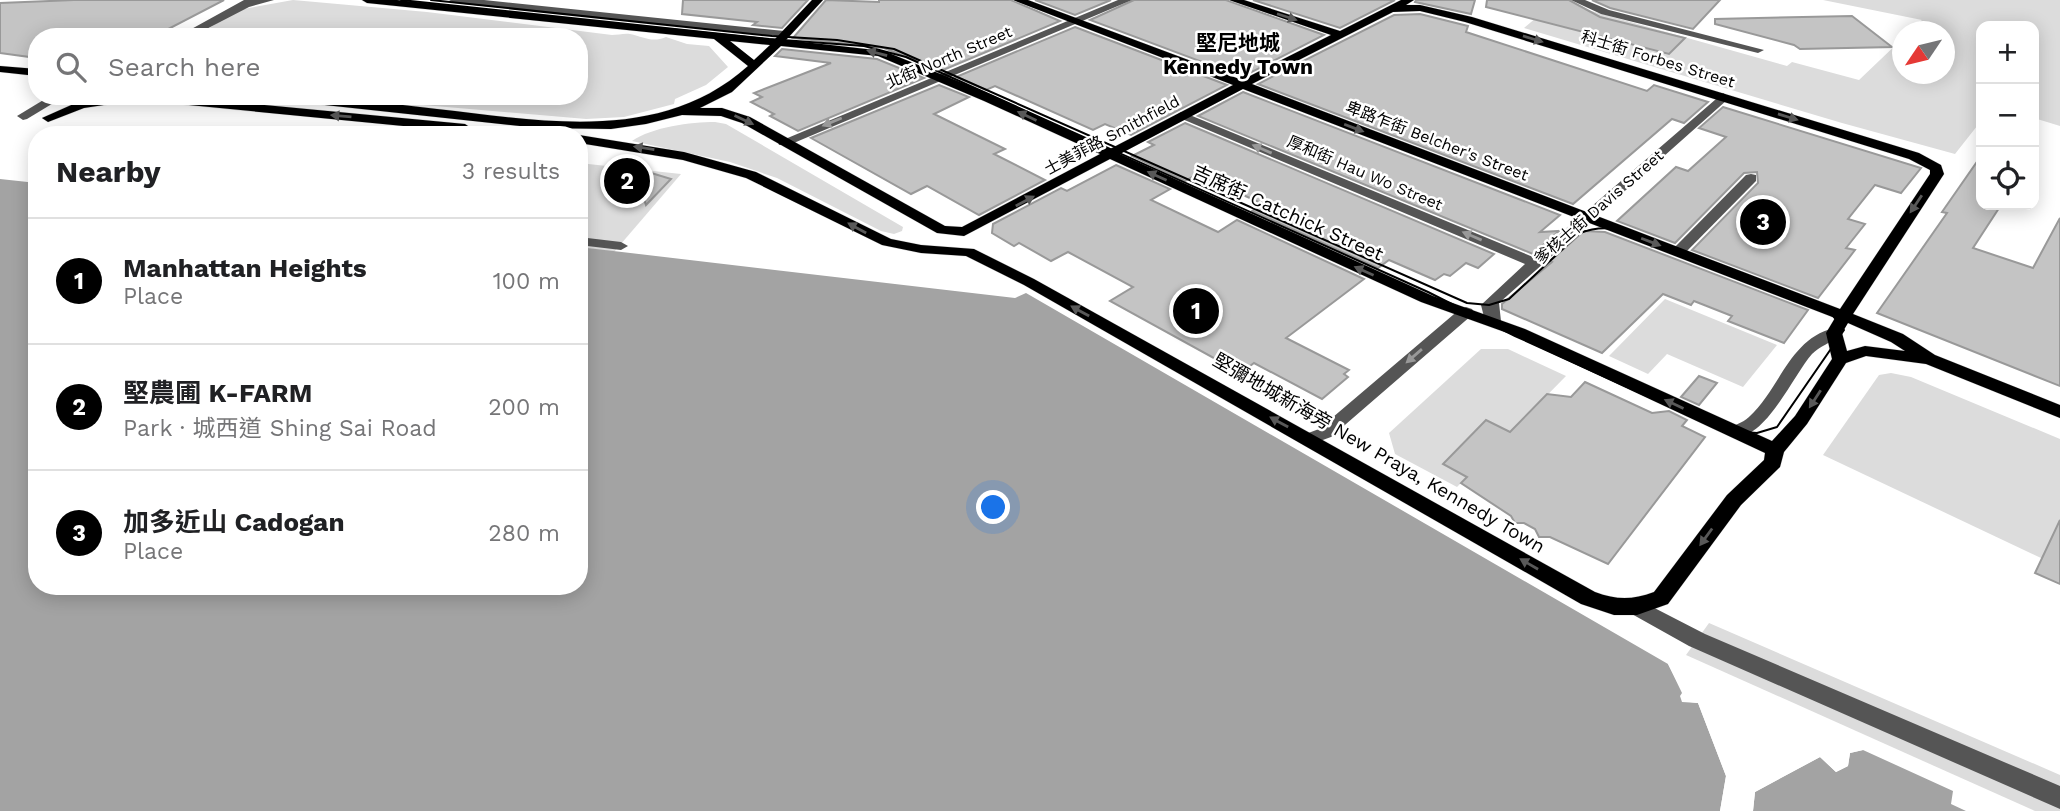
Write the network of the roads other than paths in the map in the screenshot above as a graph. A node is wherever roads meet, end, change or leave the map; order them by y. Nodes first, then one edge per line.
1 (268, 0) edge
2 (367, 0) edge
3 (454, 0) edge
4 (818, 0) edge
5 (1018, 0) edge
6 (1127, 0) edge
7 (1234, 0) edge
8 (1409, 0) edge
9 (1576, 0) edge
10 (484, 1) edge
11 (248, 2) edge
12 (1452, 3) dead end
13 (1391, 10) junction
14 (468, 12) junction
15 (1468, 19) junction
16 (1077, 20) junction
17 (199, 28) edge
18 (1341, 35) junction
19 (718, 37) junction
20 (781, 38) junction
21 (1758, 50) dead end
22 (753, 65) junction
23 (0, 69) edge
24 (28, 72) edge
25 (940, 78) junction
26 (0, 81) edge
27 (28, 83) edge
28 (1245, 85) junction
29 (1723, 97) junction
30 (43, 105) edge
31 (82, 105) edge
32 (218, 105) edge
33 (365, 105) edge
34 (682, 112) junction
35 (1181, 116) junction
36 (48, 118) joint
37 (445, 126) edge
38 (588, 140) edge
39 (784, 142) junction
40 (1110, 155) junction
41 (1751, 178) dead end
42 (1588, 218) junction
43 (964, 232) junction
44 (588, 242) edge
45 (621, 246) dead end
46 (969, 252) junction
47 (1678, 252) junction
48 (1535, 263) junction
49 (1466, 312) junction
50 (1844, 316) junction
51 (1493, 321) junction
52 (1834, 333) junction
53 (1840, 359) junction
54 (1929, 359) junction
55 (2060, 412) edge
56 (1736, 432) junction
57 (1309, 439) junction
58 (1774, 450) junction
59 (1637, 607) junction
60 (2060, 798) edge

1 - 11 street
2 - 14 main road, 吉席街 Catchick Street
3 - 10 street
4 - 20 main road
5 - 16 main road, 卑路乍街 Belcher's Street
6 - 16 street, 北街 North Street
7 -> 18 main road
8 - 13 main road, 士美菲路 Smithfield
9 - 21 street
10 - 14 street
10 - 20 street
11 - 17 street
12 - 15 main road
13 - 15 main road, 科士街 Forbes Street
13 - 18 main road, 士美菲路 Smithfield
14 - 19 main road, 吉席街 Catchick Street
15 -> 29 main road, 科士街 Forbes Street
16 - 25 street, 北街 North Street
16 - 28 main road, 卑路乍街 Belcher's Street
18 - 28 main road, 士美菲路 Smithfield
19 - 20 main road, 吉席街 Catchick Street
19 - 22 main road
20 - 22 main road
25 -> 20 main road, 吉席街 Catchick Street
22 - 34 main road
23 - 24 main road
25 -> 39 street, 北街 North Street
40 -> 25 main road, 吉席街 Catchick Street
26 - 27 main road
28 - 35 main road, 士美菲路 Smithfield
28 -> 42 main road, 卑路乍街 Belcher's Street
29 - 42 street, 爹核士街 Davis Street
29 -> 50 main road, 科士街 Forbes Street
30 - 36 street
31 - 36 main road
37 -> 32 main road
33 - 34 main road
34 -> 39 main road
35 - 40 main road, 士美菲路 Smithfield
48 -> 35 street, 厚和街 Hau Wo Street
46 -> 38 main road
39 - 43 main road
43 -> 40 main road, 士美菲路 Smithfield
49 -> 40 main road, 吉席街 Catchick Street
41 - 47 street
42 -> 47 main road, 卑路乍街 Belcher's Street
42 - 48 street, 爹核士街 Davis Street
43 - 46 main road
44 - 45 street
57 -> 46 main road, 堅彌地城新海旁 New Praya, Kennedy Town
47 - 50 main road, 卑路乍街 Belcher's Street
48 - 51 street, 爹核士街 Davis Street
49 - 51 main road, 吉席街 Catchick Street
49 -> 57 street
50 - 52 main road
50 - 54 main road, 卑路乍街 Belcher's Street
56 -> 51 main road, 吉席街 Catchick Street
52 - 53 main road
52 - 56 street
53 - 54 main road
53 -> 58 main road
54 - 55 main road
56 - 58 main road, 吉席街 Catchick Street
59 -> 57 main road, 堅彌地城新海旁 New Praya, Kennedy Town
58 -> 59 main road, 堅彌地城新海旁 New Praya, Kennedy Town
59 - 60 street

